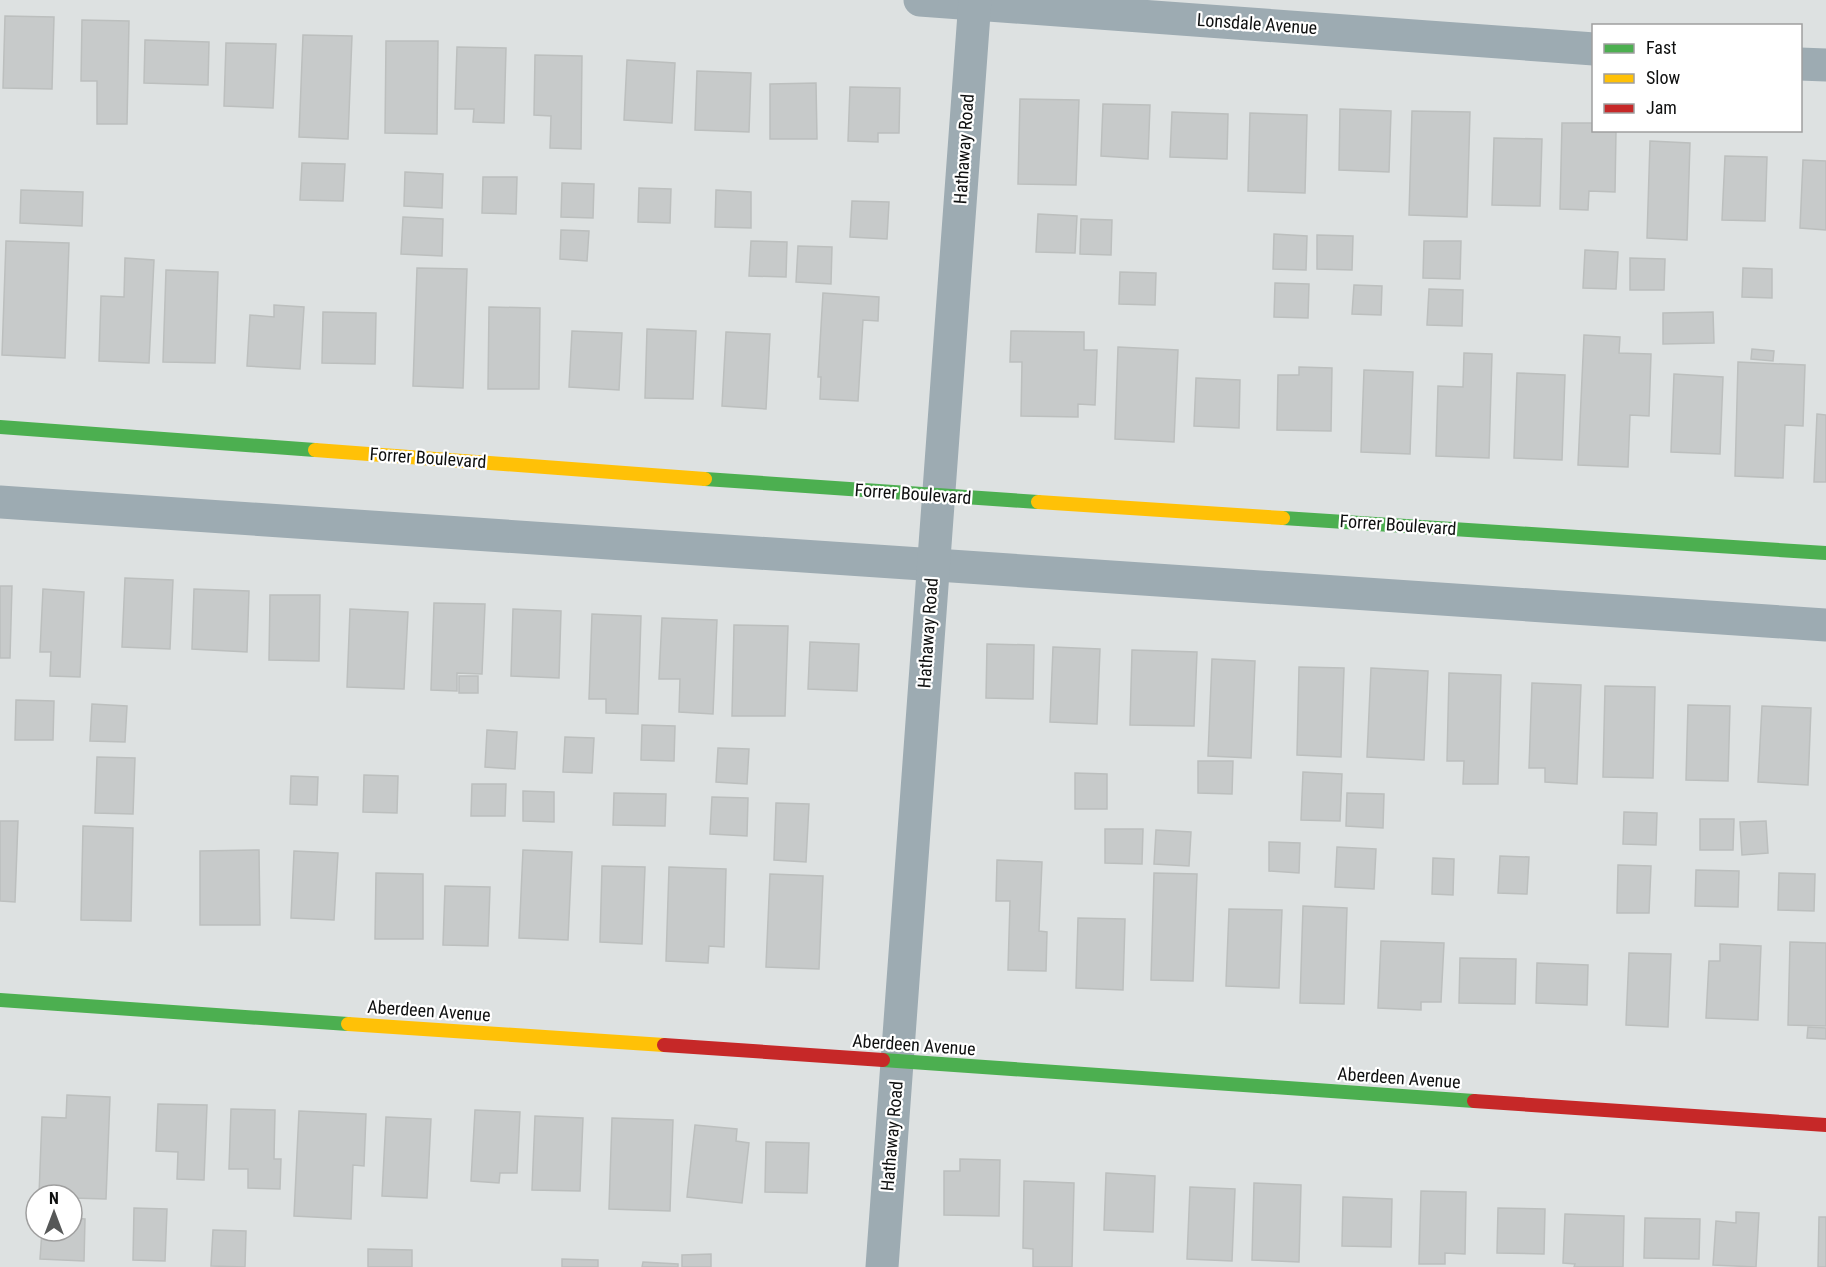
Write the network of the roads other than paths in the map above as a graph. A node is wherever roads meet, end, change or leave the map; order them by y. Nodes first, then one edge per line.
1 (920, 0) edge
2 (975, 2) edge
3 (1592, 49) edge
4 (1802, 64) edge
5 (1826, 65) edge
6 (0, 427) edge
7 (938, 496) junction
8 (0, 502) edge
9 (1826, 553) edge
10 (933, 565) junction
11 (1826, 625) edge
12 (0, 999) edge
13 (898, 1062) junction
14 (1826, 1125) edge
15 (882, 1267) edge

1 - 2 street, Lonsdale Avenue
2 - 3 street, Lonsdale Avenue
2 - 7 street, Hathaway Road
4 - 5 street
6 - 7 street, Forrer Boulevard
7 - 9 street, Forrer Boulevard
7 - 10 street, Hathaway Road
8 - 10 street
10 - 11 street
10 - 13 street, Hathaway Road
12 - 13 street, Aberdeen Avenue
13 - 14 street, Aberdeen Avenue
13 - 15 street, Hathaway Road

